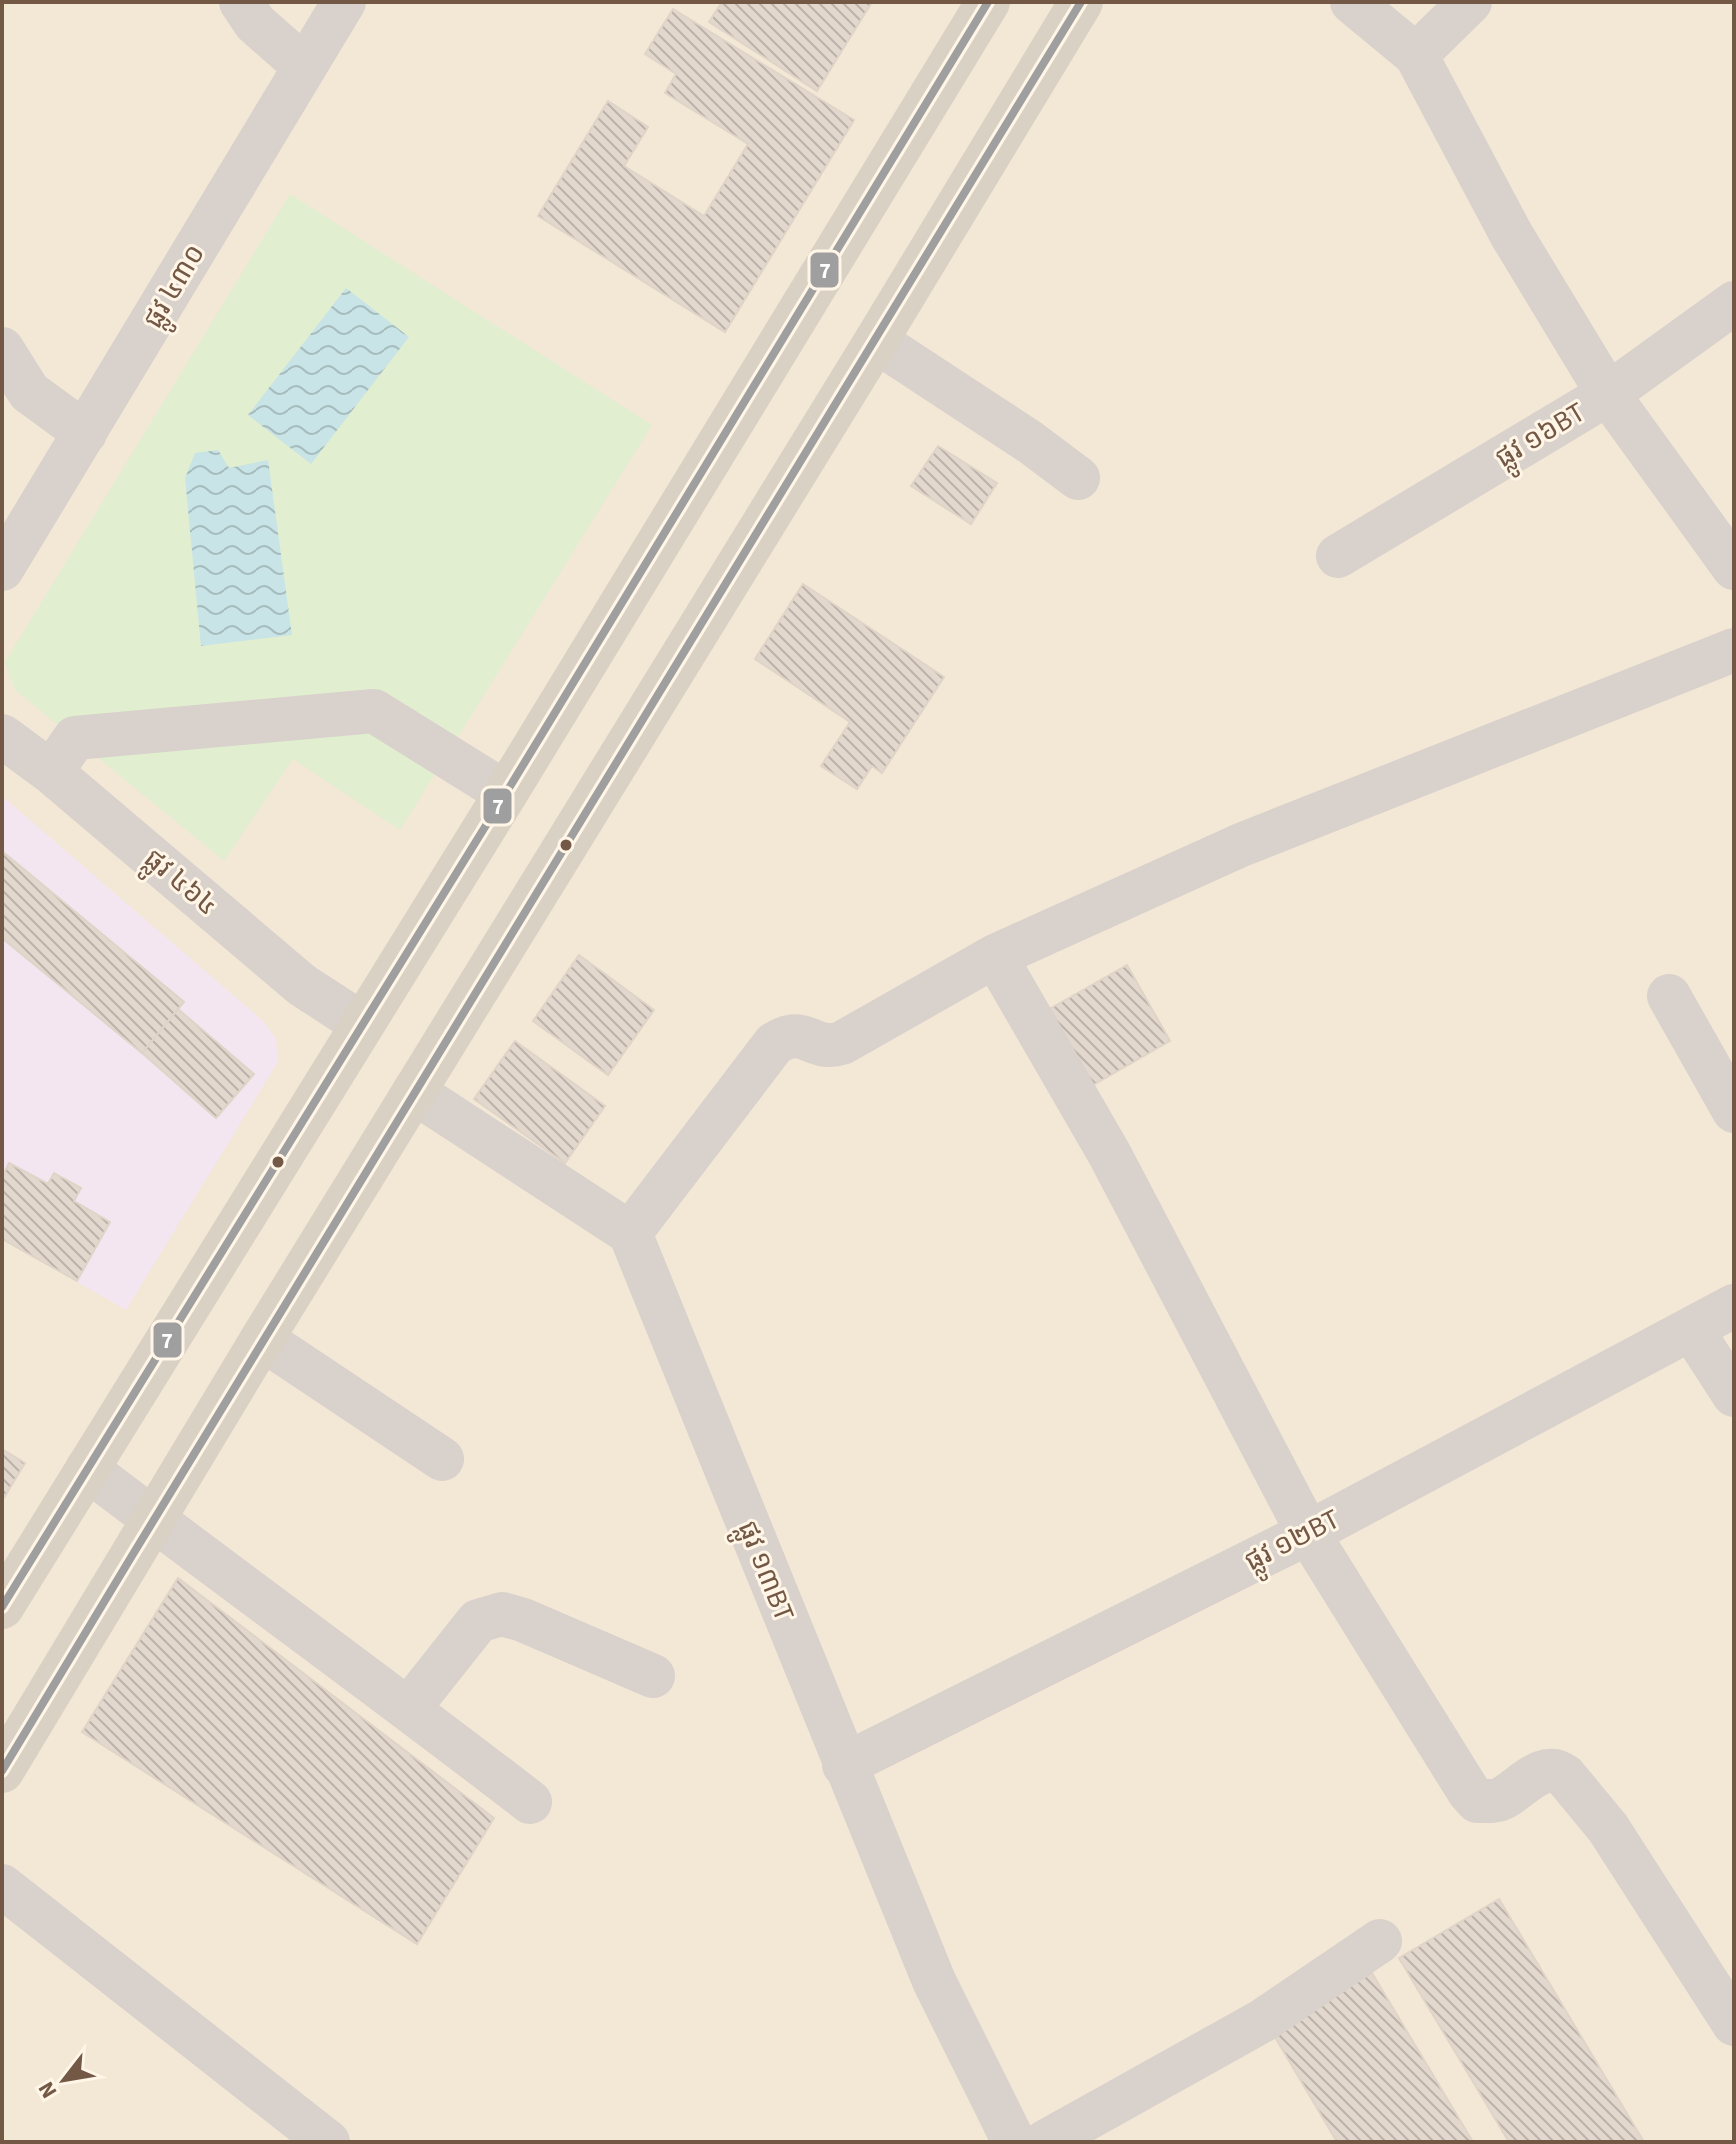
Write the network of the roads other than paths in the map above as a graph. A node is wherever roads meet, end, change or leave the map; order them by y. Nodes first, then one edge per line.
1 (241, 2) edge
2 (344, 2) edge
3 (988, 2) edge
4 (1081, 2) edge
5 (1352, 2) edge
6 (1470, 2) edge
7 (1416, 55) junction
8 (305, 67) junction
9 (1734, 303) edge
10 (876, 341) junction
11 (2, 349) edge
12 (1608, 394) junction
13 (85, 433) junction
14 (1078, 478) dead end
15 (1338, 556) dead end
16 (1734, 568) edge
17 (2, 569) edge
18 (1734, 650) edge
19 (2, 736) edge
20 (51, 772) junction
21 (506, 793) junction
22 (995, 956) junction
23 (1669, 996) dead end
24 (362, 1024) junction
25 (414, 1092) junction
26 (1734, 1111) edge
27 (630, 1233) junction
28 (1734, 1306) edge
29 (1692, 1330) junction
30 (262, 1339) junction
31 (1734, 1395) edge
32 (442, 1459) dead end
33 (87, 1469) junction
34 (154, 1520) junction
35 (1308, 1533) junction
36 (4, 1599) edge
37 (653, 1676) dead end
38 (409, 1708) junction
39 (844, 1765) junction
40 (2, 1771) edge
41 (530, 1802) dead end
42 (2, 1886) edge
43 (1380, 1941) dead end
44 (1734, 2024) edge
45 (328, 2142) edge
46 (1014, 2142) edge
47 (1045, 2142) edge

1 - 8 street
2 - 8 street, ផ្លូវ ៤៣០
3 - 21 main road
4 - 10 main road
5 - 7 street
6 - 7 street
7 - 12 street
8 - 13 street, ផ្លូវ ៤៣០
9 - 12 street, ផ្លូវ ១៦BT
10 - 14 street
10 - 25 main road
11 - 13 street
12 - 15 street, ផ្លូវ ១៦BT
12 - 16 street
13 - 17 street, ផ្លូវ ៤៣០
18 - 22 street
19 - 20 street, ផ្លូវ ៤៦៤
20 - 21 street
20 - 24 street, ផ្លូវ ៤៦៤
21 - 24 main road
22 - 27 street
22 - 35 street
23 - 26 street
24 - 33 main road
25 - 27 street
25 - 30 main road
27 - 39 street, ផ្លូវ ១៣BT
28 - 29 street, ផ្លូវ ១២BT
29 - 31 street
29 - 35 street, ផ្លូវ ១២BT
30 - 32 street
30 - 34 main road
33 - 34 street
33 - 36 main road
34 - 38 street
34 - 40 main road
35 - 39 street, ផ្លូវ ១២BT
35 - 44 street
37 - 38 street
38 - 41 street
39 - 46 street, ផ្លូវ ១៣BT
42 - 45 street
43 - 47 street

